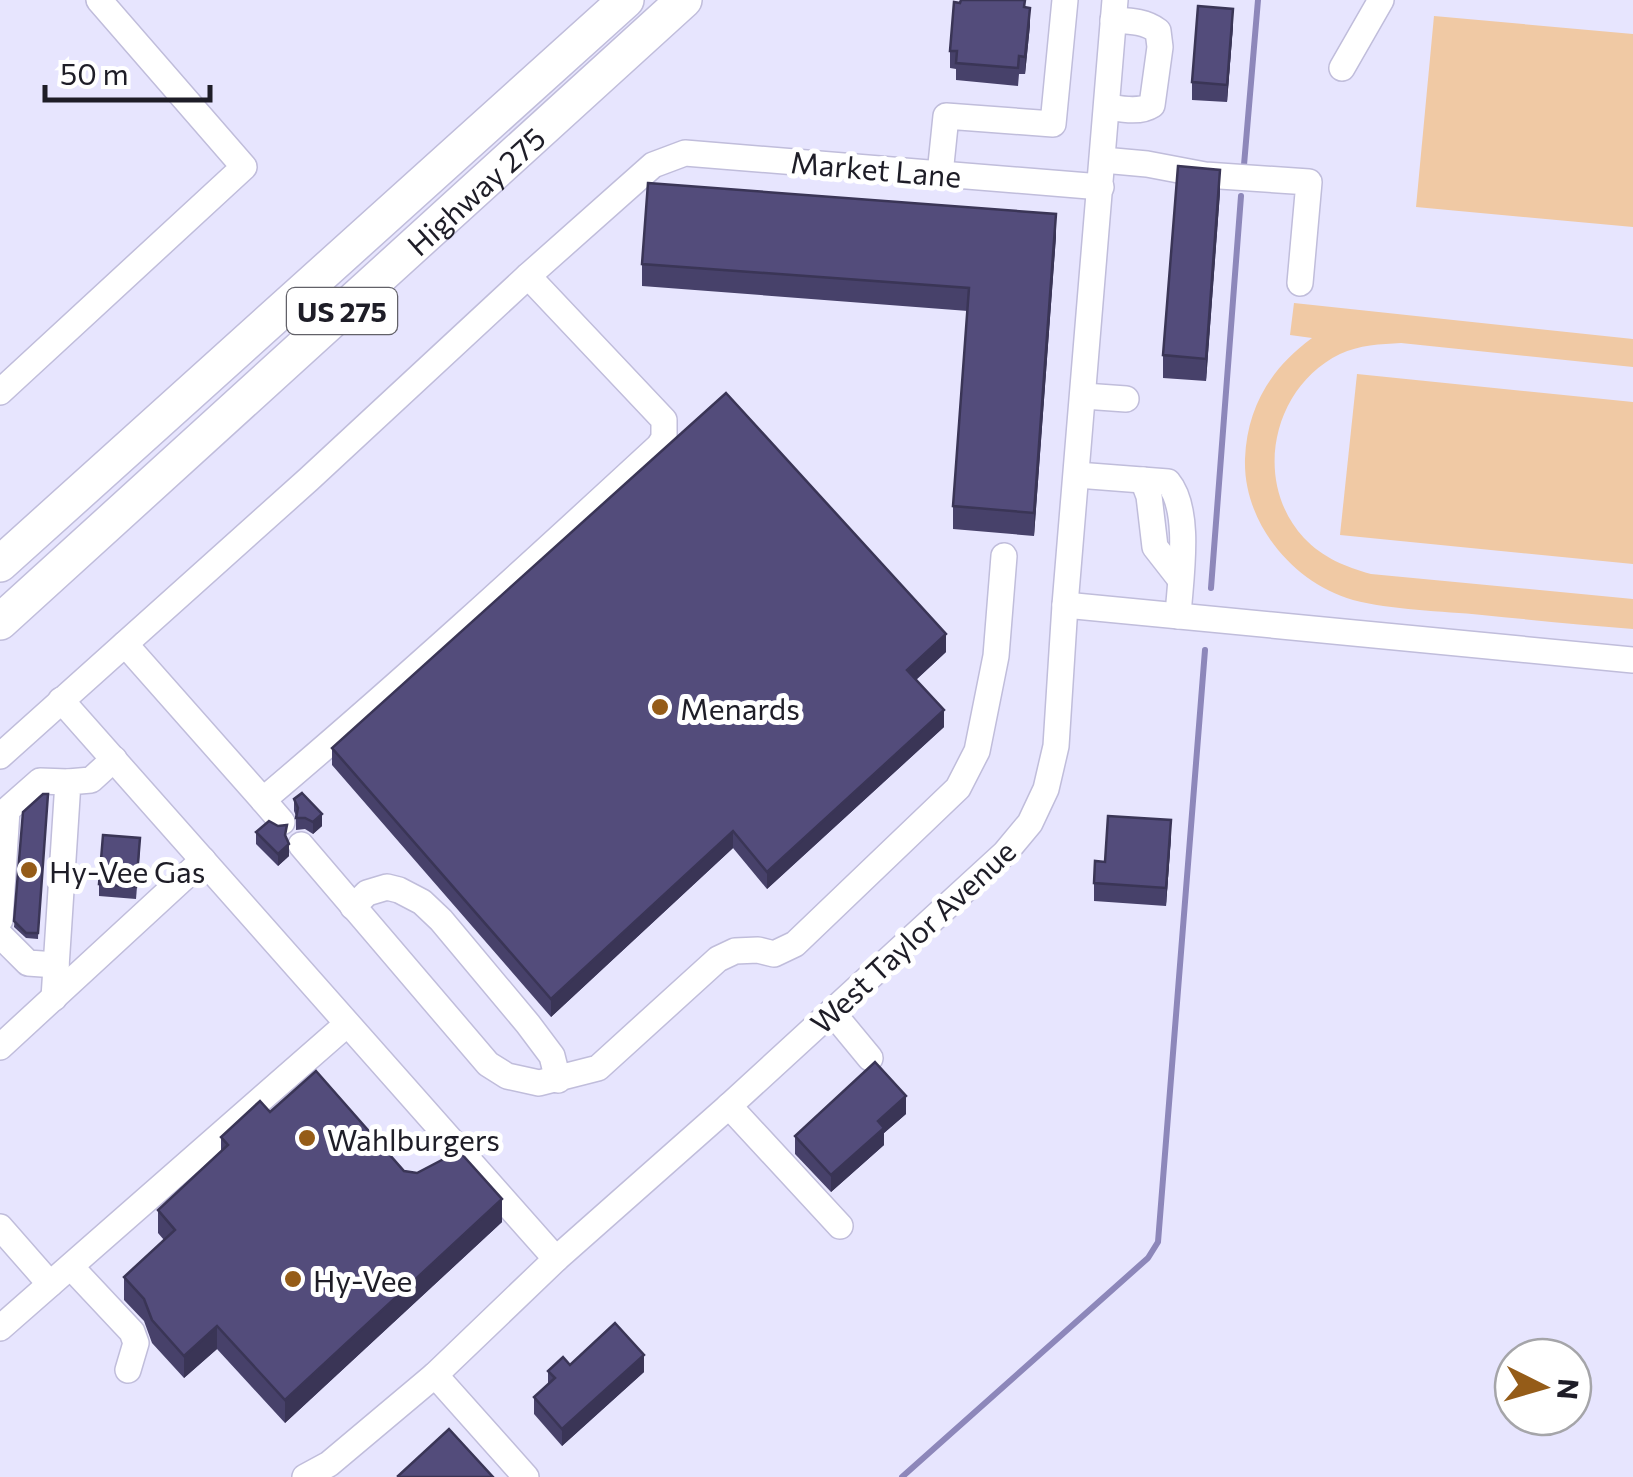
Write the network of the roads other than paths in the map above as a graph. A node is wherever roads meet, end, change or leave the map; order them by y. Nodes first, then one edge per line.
1 (99, 0) edge
2 (626, 0) edge
3 (684, 0) edge
4 (1065, 0) edge
5 (1381, 0) edge
6 (1114, 10) edge
7 (1342, 68) dead end
8 (1107, 108) junction
9 (1103, 160) junction
10 (940, 174) junction
11 (1101, 187) junction
12 (528, 276) junction
13 (1300, 283) dead end
14 (0, 392) edge
15 (1084, 396) junction
16 (1126, 399) dead end
17 (1077, 474) junction
18 (1004, 556) dead end
19 (0, 564) edge
20 (1065, 605) junction
21 (1178, 616) junction
22 (0, 622) edge
23 (125, 644) junction
24 (1633, 660) edge
25 (61, 700) junction
26 (0, 756) edge
27 (114, 759) junction
28 (68, 782) junction
29 (262, 800) junction
30 (282, 822) edge
31 (301, 845) dead end
32 (203, 860) junction
33 (353, 906) junction
34 (0, 920) edge
35 (0, 936) edge
36 (56, 965) junction
37 (54, 998) junction
38 (832, 1012) junction
39 (347, 1024) junction
40 (0, 1048) edge
41 (870, 1058) dead end
42 (558, 1080) junction
43 (729, 1106) junction
44 (0, 1226) edge
45 (840, 1226) dead end
46 (556, 1260) junction
47 (71, 1267) junction
48 (50, 1284) junction
49 (0, 1328) edge
50 (128, 1370) dead end
51 (435, 1375) junction
52 (305, 1477) edge
53 (526, 1477) edge

1 - 14 street
2 - 19 highway, Highway 275 / US 275
3 - 22 highway, Highway 275 / US 275
4 - 10 street
5 - 7 street
6 - 8 street, West Taylor Avenue
6 - 8 street
8 - 9 street, West Taylor Avenue
9 - 11 street, West Taylor Avenue
9 - 13 street
10 - 11 street, Market Lane
10 - 12 street, Market Lane
11 - 15 street, West Taylor Avenue
12 - 23 street
12 - 29 street
15 - 16 street
15 - 17 street, West Taylor Avenue
17 - 20 street, West Taylor Avenue
17 - 21 street
18 - 42 street
20 - 21 street
20 - 38 street, West Taylor Avenue
21 - 24 street
23 - 25 street
23 - 29 street
25 - 26 street
25 - 27 street
27 - 28 street
27 - 32 street
28 - 34 street
28 - 36 street
29 - 30 street
31 - 33 street
32 - 37 street
32 - 39 street
33 - 42 street
33 - 42 street
35 - 36 street
36 - 37 street
37 - 40 street
38 - 41 street
38 - 43 street, West Taylor Avenue
39 - 46 street
39 - 47 street
43 - 45 street
43 - 46 street, West Taylor Avenue
44 - 48 street
46 - 51 street, West Taylor Avenue
47 - 48 street
47 - 50 street
48 - 49 street
51 - 52 street, West Taylor Avenue
51 - 53 street

